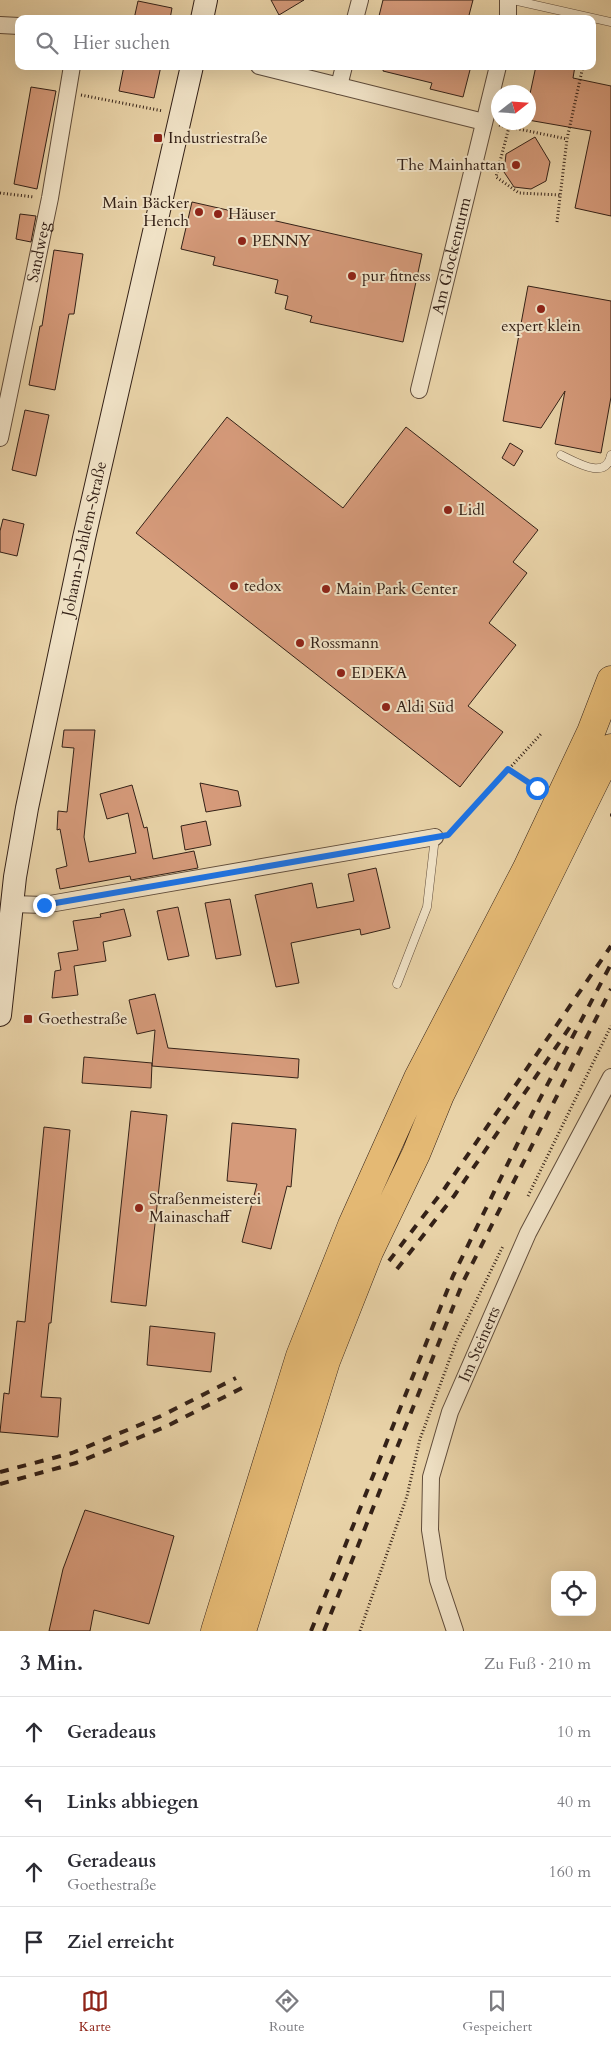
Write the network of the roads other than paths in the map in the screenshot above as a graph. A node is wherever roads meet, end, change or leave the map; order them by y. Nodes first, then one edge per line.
1 (206, 0) edge
2 (360, 0) edge
3 (508, 0) edge
4 (513, 0) edge
5 (203, 15) edge
6 (356, 15) edge
7 (508, 15) edge
8 (580, 15) edge
9 (596, 19) edge
10 (611, 22) edge
11 (0, 25) edge
12 (15, 26) edge
13 (71, 70) edge
14 (191, 70) edge
15 (276, 70) edge
16 (343, 70) edge
17 (497, 70) edge
18 (339, 86) junction
19 (484, 122) junction
20 (419, 390) dead end
21 (0, 438) edge
22 (561, 455) dead end
23 (611, 455) edge
24 (611, 680) edge
25 (611, 748) edge
26 (435, 837) joint
27 (12, 904) junction
28 (4, 947) edge
29 (397, 984) dead end
30 (0, 1015) edge
31 (611, 1077) edge
32 (215, 1631) edge
33 (242, 1631) edge
34 (455, 1631) edge

1 - 5 street
2 - 6 street
3 - 7 street
4 - 8 lane
9 - 10 lane
11 - 12 street
13 - 21 street, Sandweg
14 - 27 street, Johann-Dahlem-Straße
15 - 18 street
16 - 18 street
17 - 19 street, Am Glockenturm
18 - 19 street
19 - 20 street, Am Glockenturm
22 - 23 lane
24 - 32 highway
25 - 33 highway
26 - 27 street
26 - 29 lane
27 - 28 street, Johann-Dahlem-Straße
28 - 30 street, Johann-Dahlem-Straße
31 - 34 street, Im Steinerts

